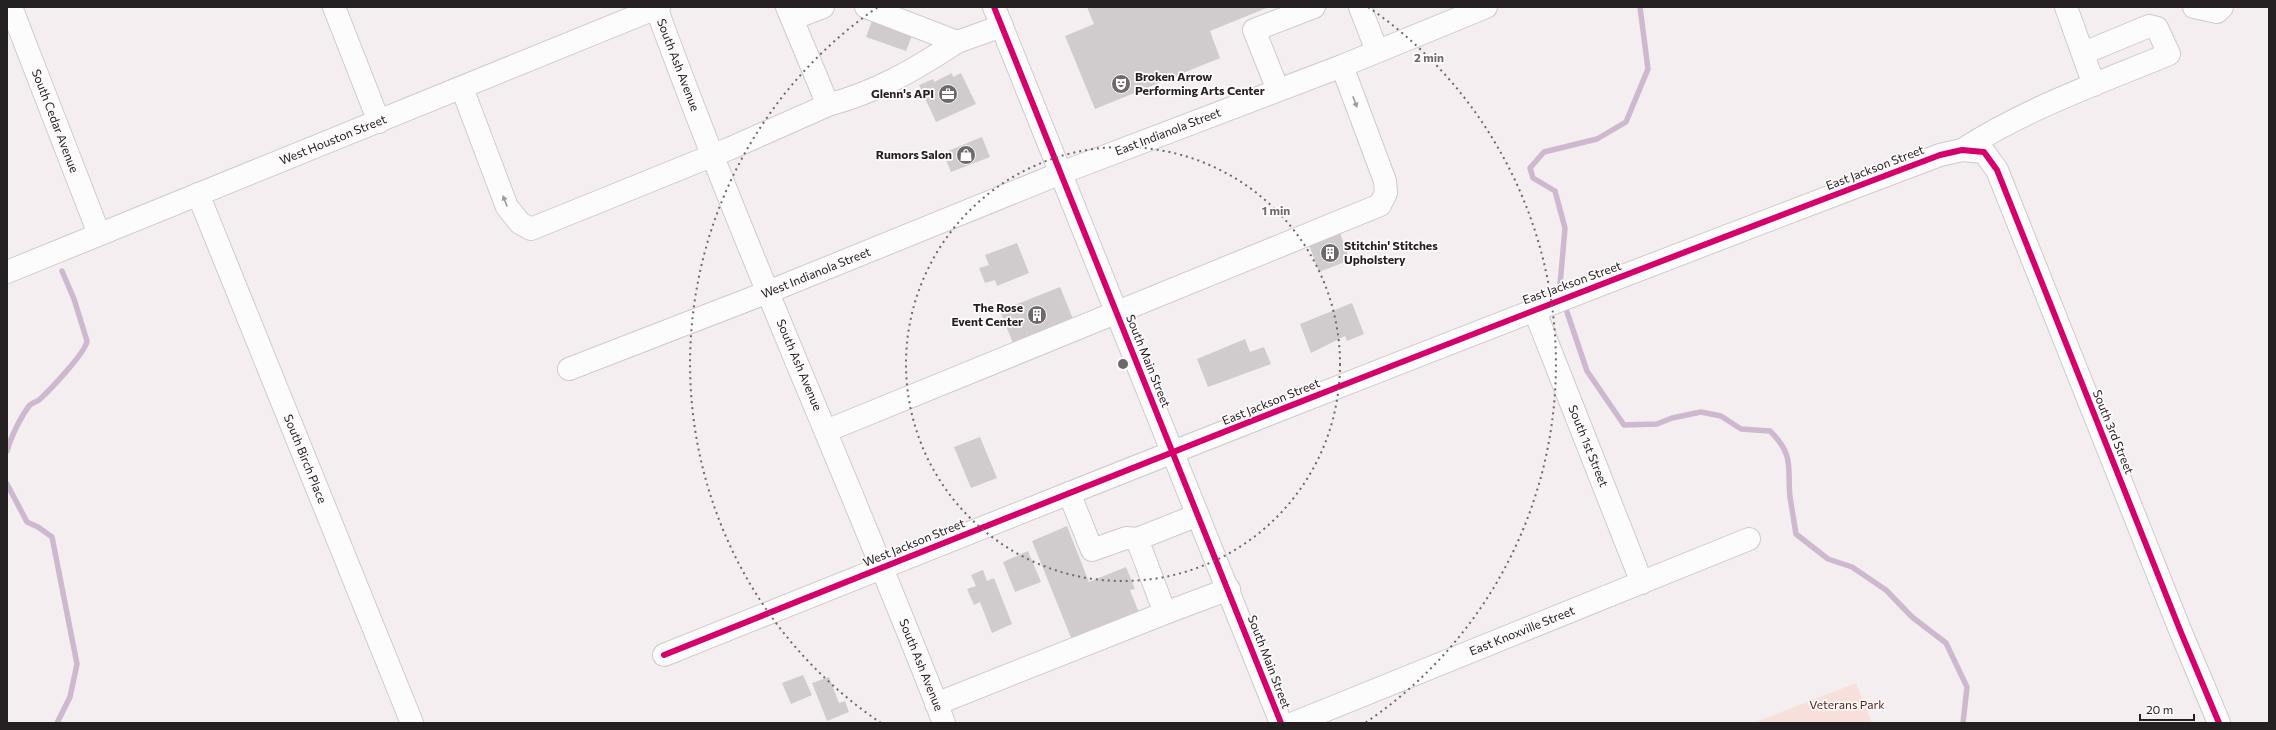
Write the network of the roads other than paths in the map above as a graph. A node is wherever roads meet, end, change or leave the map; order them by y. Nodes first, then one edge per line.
1 (11, 7) edge
2 (334, 7) edge
3 (657, 7) edge
4 (823, 7) edge
5 (866, 7) edge
6 (1314, 7) edge
7 (1360, 7) edge
8 (1486, 7) edge
9 (2066, 7) edge
10 (2194, 7) edge
11 (2222, 7) edge
12 (789, 13) edge
13 (998, 17) edge
14 (958, 42) junction
15 (1377, 51) junction
16 (2084, 53) junction
17 (1342, 66) junction
18 (2094, 85) junction
19 (462, 88) junction
20 (1278, 90) junction
21 (828, 105) junction
22 (379, 122) junction
23 (1962, 150) junction
24 (1984, 152) joint
25 (714, 155) junction
26 (1061, 173) junction
27 (198, 194) junction
28 (99, 234) junction
29 (7, 272) edge
30 (768, 292) junction
31 (1534, 309) junction
32 (1117, 313) junction
33 (569, 369) dead end
34 (826, 431) junction
35 (1173, 452) junction
36 (1069, 493) junction
37 (1198, 515) junction
38 (1137, 539) junction
39 (1749, 539) dead end
40 (882, 568) junction
41 (1642, 583) junction
42 (1229, 589) junction
43 (1165, 613) junction
44 (664, 655) dead end
45 (940, 713) edge
46 (412, 723) edge
47 (1281, 723) edge
48 (1294, 723) edge
49 (2219, 723) edge

1 - 28 street, South Cedar Avenue
2 - 22 street
3 - 19 street, West Houston Street
3 - 25 street, South Ash Avenue
4 - 12 street
5 - 14 street
6 - 20 street
7 - 15 street
8 - 15 street, East Indianola Street
9 - 16 street
10 - 11 street
12 - 21 street
13 - 14 street
13 - 26 street, South Main Street
14 - 21 street
15 - 17 street, East Indianola Street
16 - 18 street
16 - 18 street, East Jackson Street
17 - 20 street, East Indianola Street
17 -> 32 street
18 - 23 street, East Jackson Street
19 - 22 street, West Houston Street
25 -> 19 street
20 - 26 street, East Indianola Street
21 - 25 street
22 - 27 street, West Houston Street
23 - 24 street, East Jackson Street
23 - 31 street, East Jackson Street
24 - 49 street, South 3rd Street
25 - 30 street, South Ash Avenue
26 - 30 street, West Indianola Street
26 - 32 street, South Main Street
27 - 28 street, West Houston Street
27 - 46 street, South Birch Place
28 - 29 street, West Houston Street
30 - 33 street, West Indianola Street
30 - 34 street, South Ash Avenue
31 - 35 street, East Jackson Street
31 - 41 street, South 1st Street
32 - 34 street
32 - 35 street, South Main Street
34 - 40 street, South Ash Avenue
35 - 36 street, West Jackson Street
35 - 37 street, South Main Street
36 - 38 street
36 - 40 street, West Jackson Street
37 - 38 street
37 - 42 street, South Main Street
38 - 43 street
39 - 41 street, East Knoxville Street
40 - 44 street, West Jackson Street
40 - 45 street, South Ash Avenue
41 - 48 street, East Knoxville Street
42 - 43 street
42 - 47 street, South Main Street
43 - 45 street

